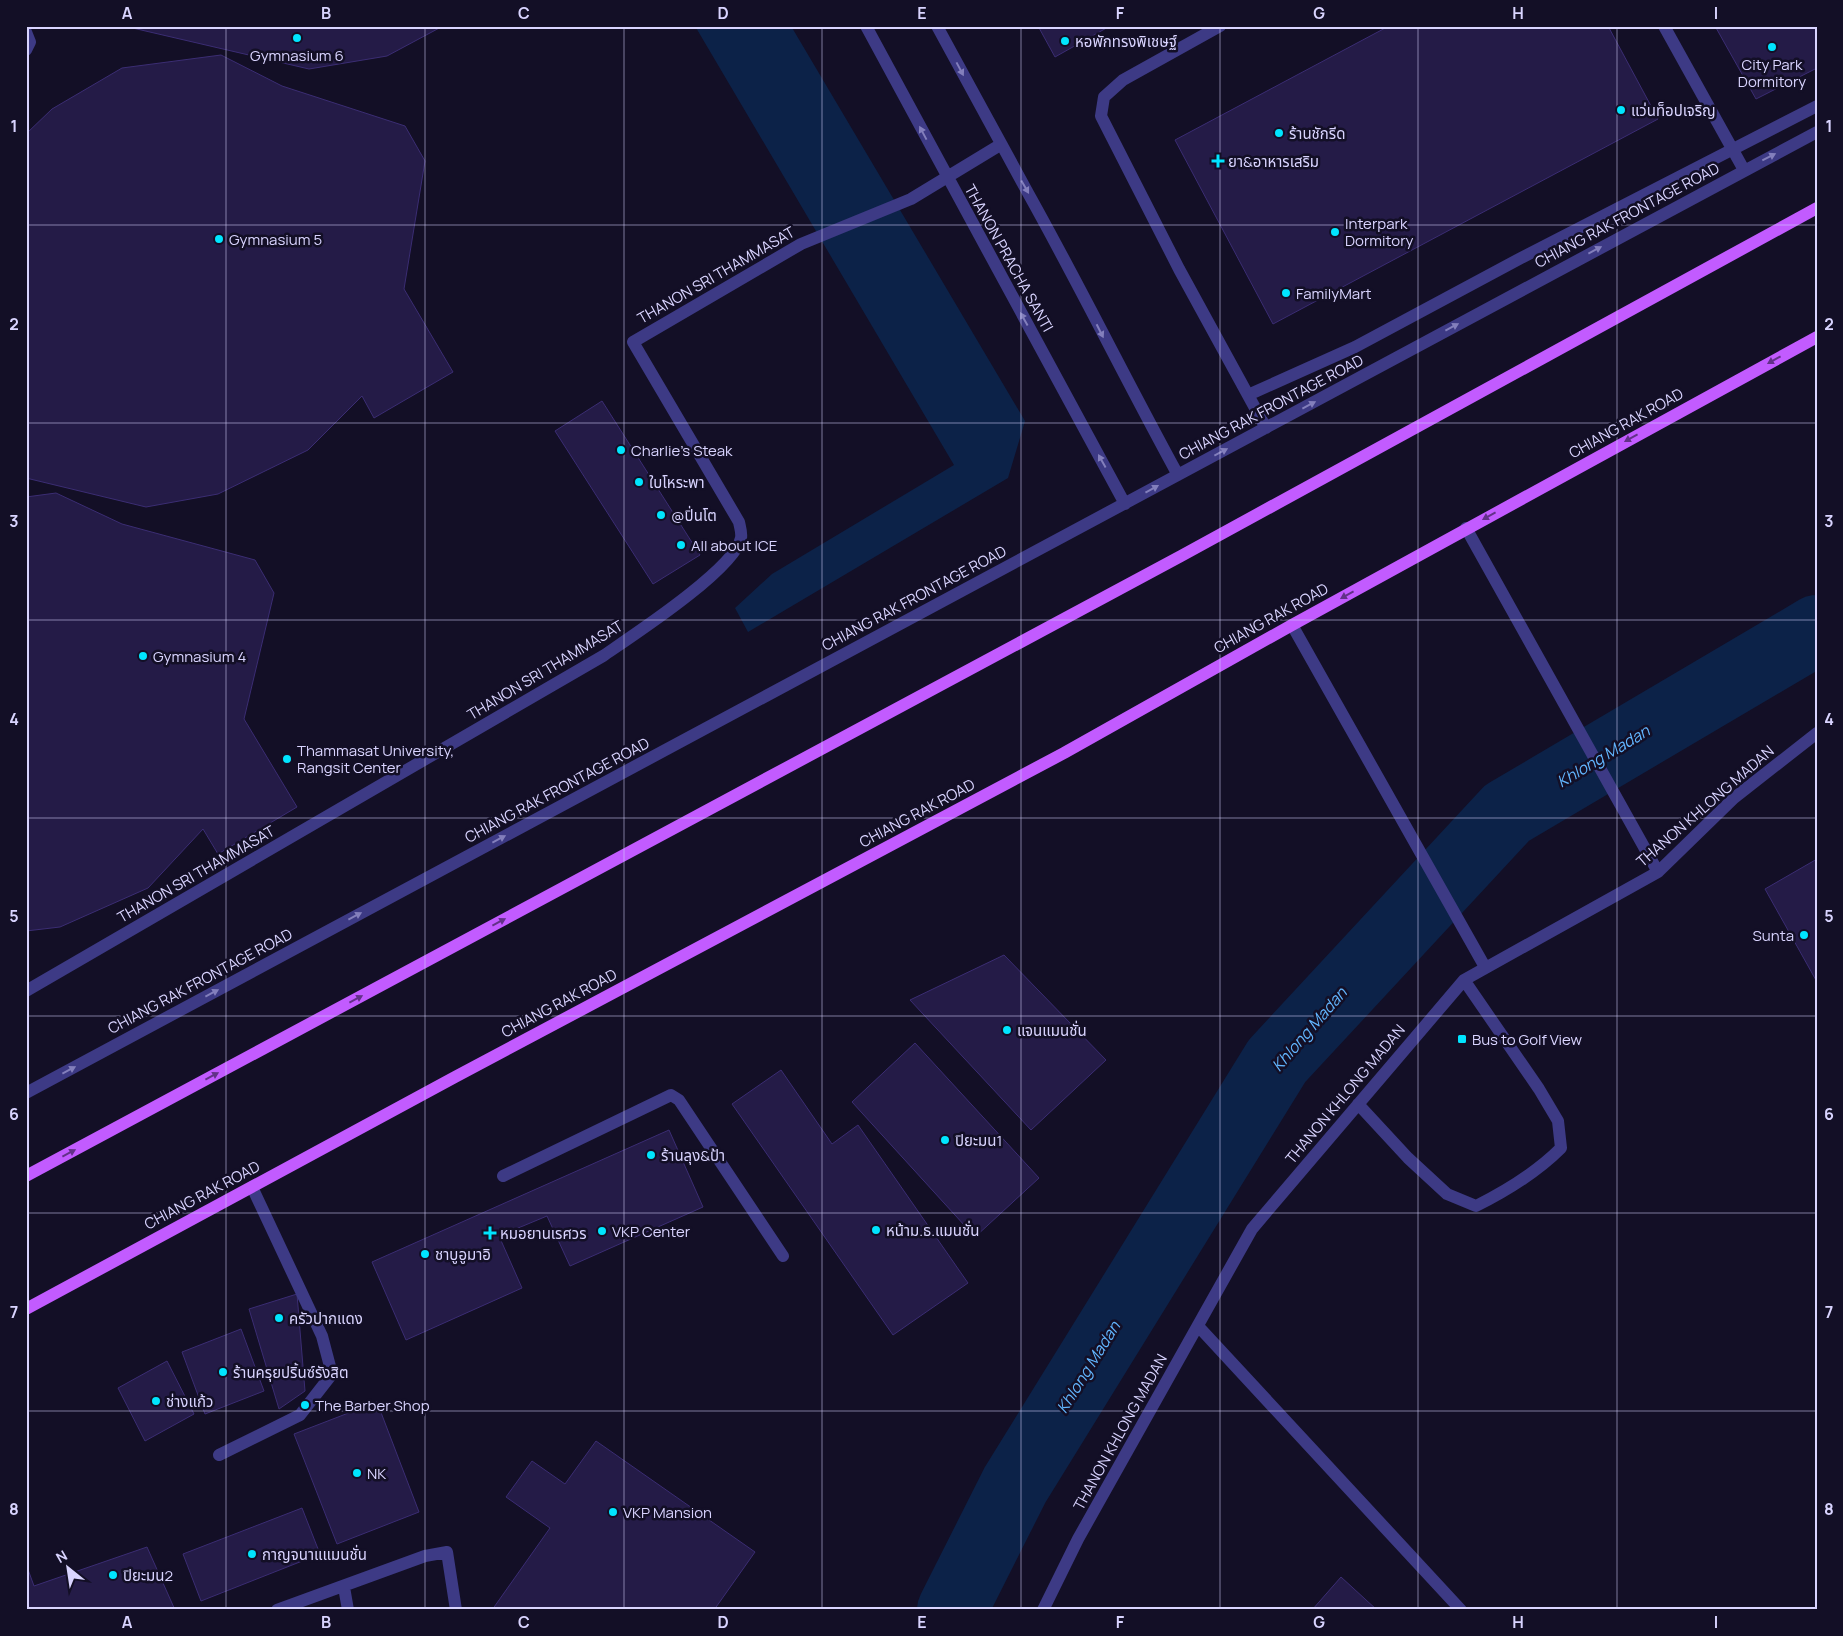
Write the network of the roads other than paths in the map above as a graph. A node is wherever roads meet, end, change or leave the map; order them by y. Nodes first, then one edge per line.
1 (866, 26) edge
2 (937, 26) edge
3 (1220, 26) edge
4 (1664, 26) edge
5 (26, 32) edge
6 (26, 50) edge
7 (1817, 106) edge
8 (1817, 132) edge
9 (1000, 145) junction
10 (1732, 148) junction
11 (1744, 170) junction
12 (946, 176) junction
13 (1817, 208) edge
14 (1817, 337) edge
15 (1248, 394) junction
16 (1266, 428) junction
17 (1178, 475) junction
18 (1125, 504) junction
19 (1466, 528) junction
20 (1292, 625) junction
21 (1817, 733) edge
22 (1658, 872) junction
23 (1485, 967) junction
24 (1464, 980) junction
25 (26, 991) edge
26 (26, 1093) edge
27 (1358, 1104) junction
28 (26, 1176) edge
29 (503, 1176) dead end
30 (252, 1187) junction
31 (783, 1256) dead end
32 (26, 1309) edge
33 (1198, 1326) junction
34 (219, 1455) dead end
35 (344, 1587) junction
36 (278, 1610) edge
37 (348, 1610) edge
38 (456, 1610) edge
39 (1043, 1610) edge
40 (1461, 1610) edge

12 -> 1 street, THANON PRACHA SANTI
2 -> 9 street
3 - 15 street
4 - 10 street
5 - 6 street
7 - 10 street
11 -> 8 street, CHIANG RAK FRONTAGE ROAD
9 - 12 street, THANON SRI THAMMASAT
9 -> 17 street
10 - 11 street
10 - 15 street
16 -> 11 street, CHIANG RAK FRONTAGE ROAD
18 -> 12 street, THANON PRACHA SANTI
12 - 25 street, THANON SRI THAMMASAT
28 -> 13 main road
14 -> 19 main road, CHIANG RAK ROAD
15 - 16 street
17 -> 16 street, CHIANG RAK FRONTAGE ROAD
18 -> 17 street, CHIANG RAK FRONTAGE ROAD
26 -> 18 street, CHIANG RAK FRONTAGE ROAD
19 -> 20 main road, CHIANG RAK ROAD
19 - 22 street
20 - 23 street
20 - 30 main road, CHIANG RAK ROAD
21 - 22 street, THANON KHLONG MADAN
22 - 23 street, THANON KHLONG MADAN
23 - 24 street, THANON KHLONG MADAN
24 - 27 street, THANON KHLONG MADAN
24 - 27 street
27 - 33 street, THANON KHLONG MADAN
29 - 31 street
30 - 32 main road, CHIANG RAK ROAD
30 - 34 street
33 - 39 street, THANON KHLONG MADAN
33 - 40 street
35 - 36 street
35 - 37 street
35 - 38 street

